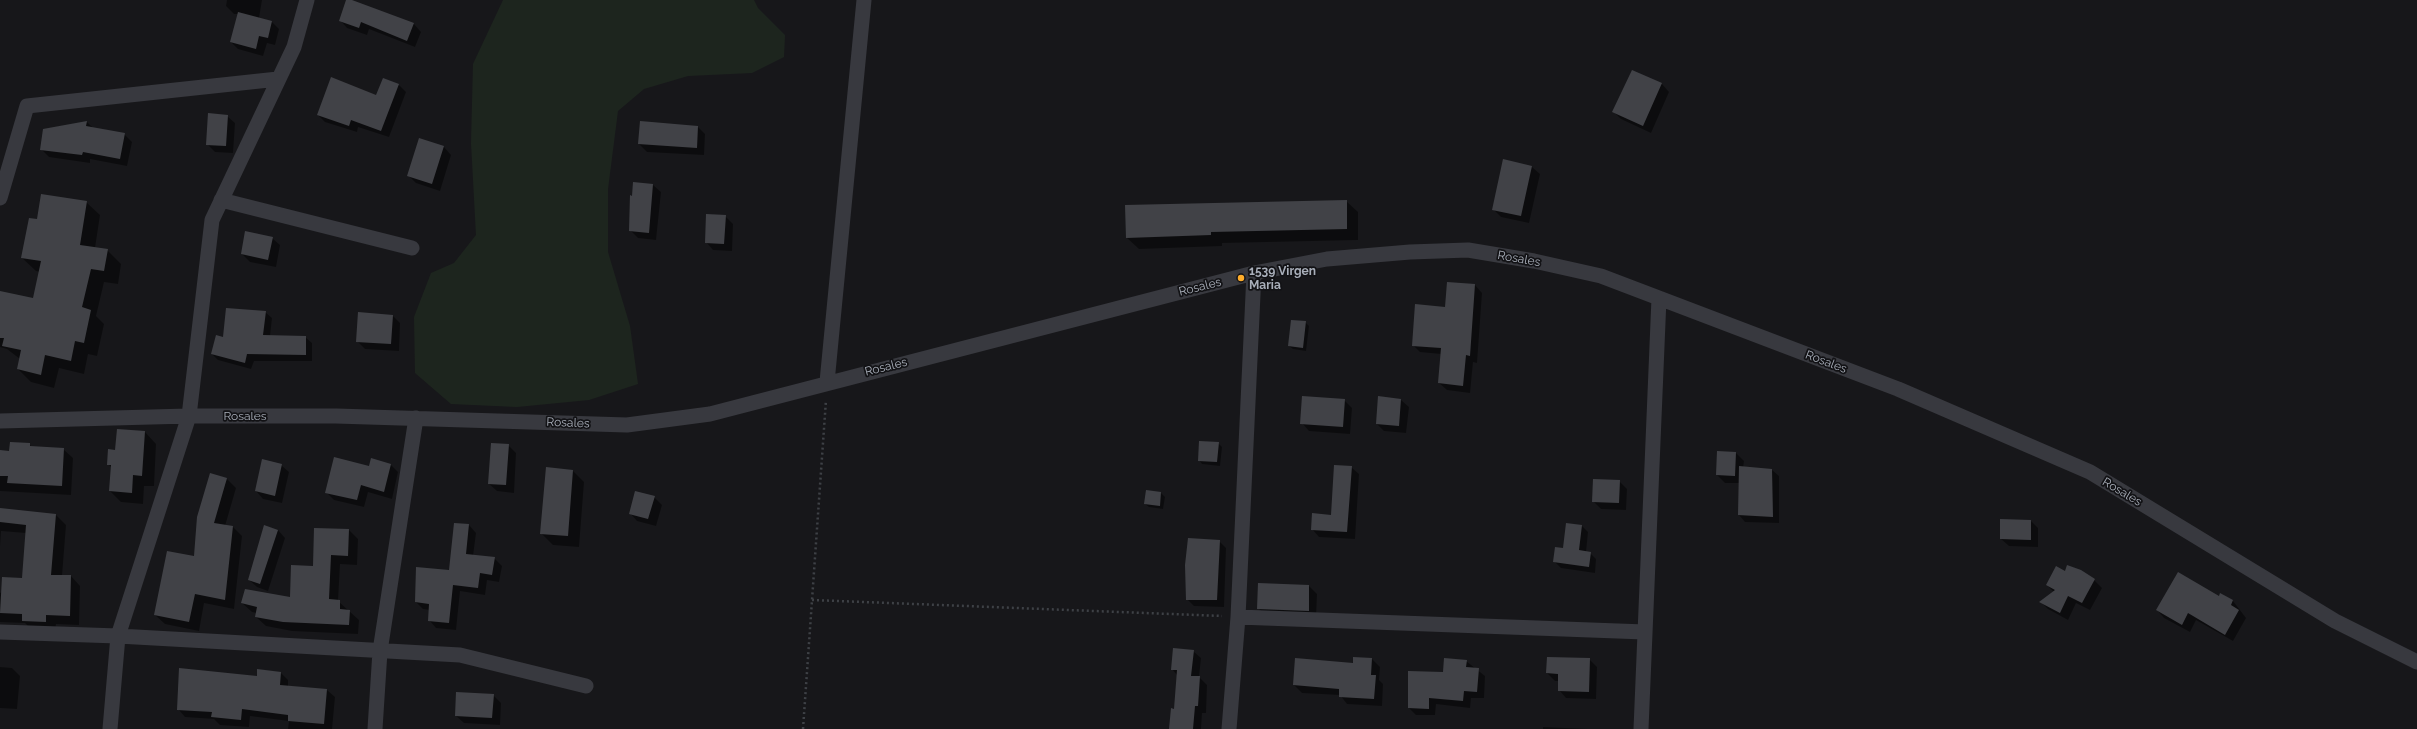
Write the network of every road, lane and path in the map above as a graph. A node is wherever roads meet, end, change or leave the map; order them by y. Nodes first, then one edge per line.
1 (307, 0) edge
2 (864, 0) edge
3 (278, 79) junction
4 (0, 198) edge
5 (221, 200) junction
6 (412, 248) dead end
7 (1254, 273) junction
8 (1659, 298) junction
9 (827, 382) junction
10 (189, 416) junction
11 (416, 418) junction
12 (0, 421) edge
13 (812, 600) junction
14 (1238, 617) junction
15 (0, 632) edge
16 (1645, 632) junction
17 (118, 636) junction
18 (380, 651) junction
19 (2417, 662) edge
20 (586, 686) dead end
21 (110, 729) edge
22 (375, 729) edge
23 (803, 729) edge
24 (1229, 729) edge
25 (1641, 729) edge

1 - 3 street
2 - 9 street
3 - 4 street
3 - 5 street
5 - 6 street
5 - 10 street
7 - 8 street, Rosales
7 - 9 street, Rosales
7 - 14 street
8 - 16 street
8 - 19 street, Rosales
9 - 11 street, Rosales
9 - 13 path
10 - 11 street, Rosales
10 - 12 street, Rosales
10 - 17 street
11 - 18 street
13 - 14 path
13 - 23 path
14 - 16 street
14 - 24 street
15 - 17 street
16 - 25 street
17 - 18 street
17 - 21 street
18 - 20 street
18 - 22 street

